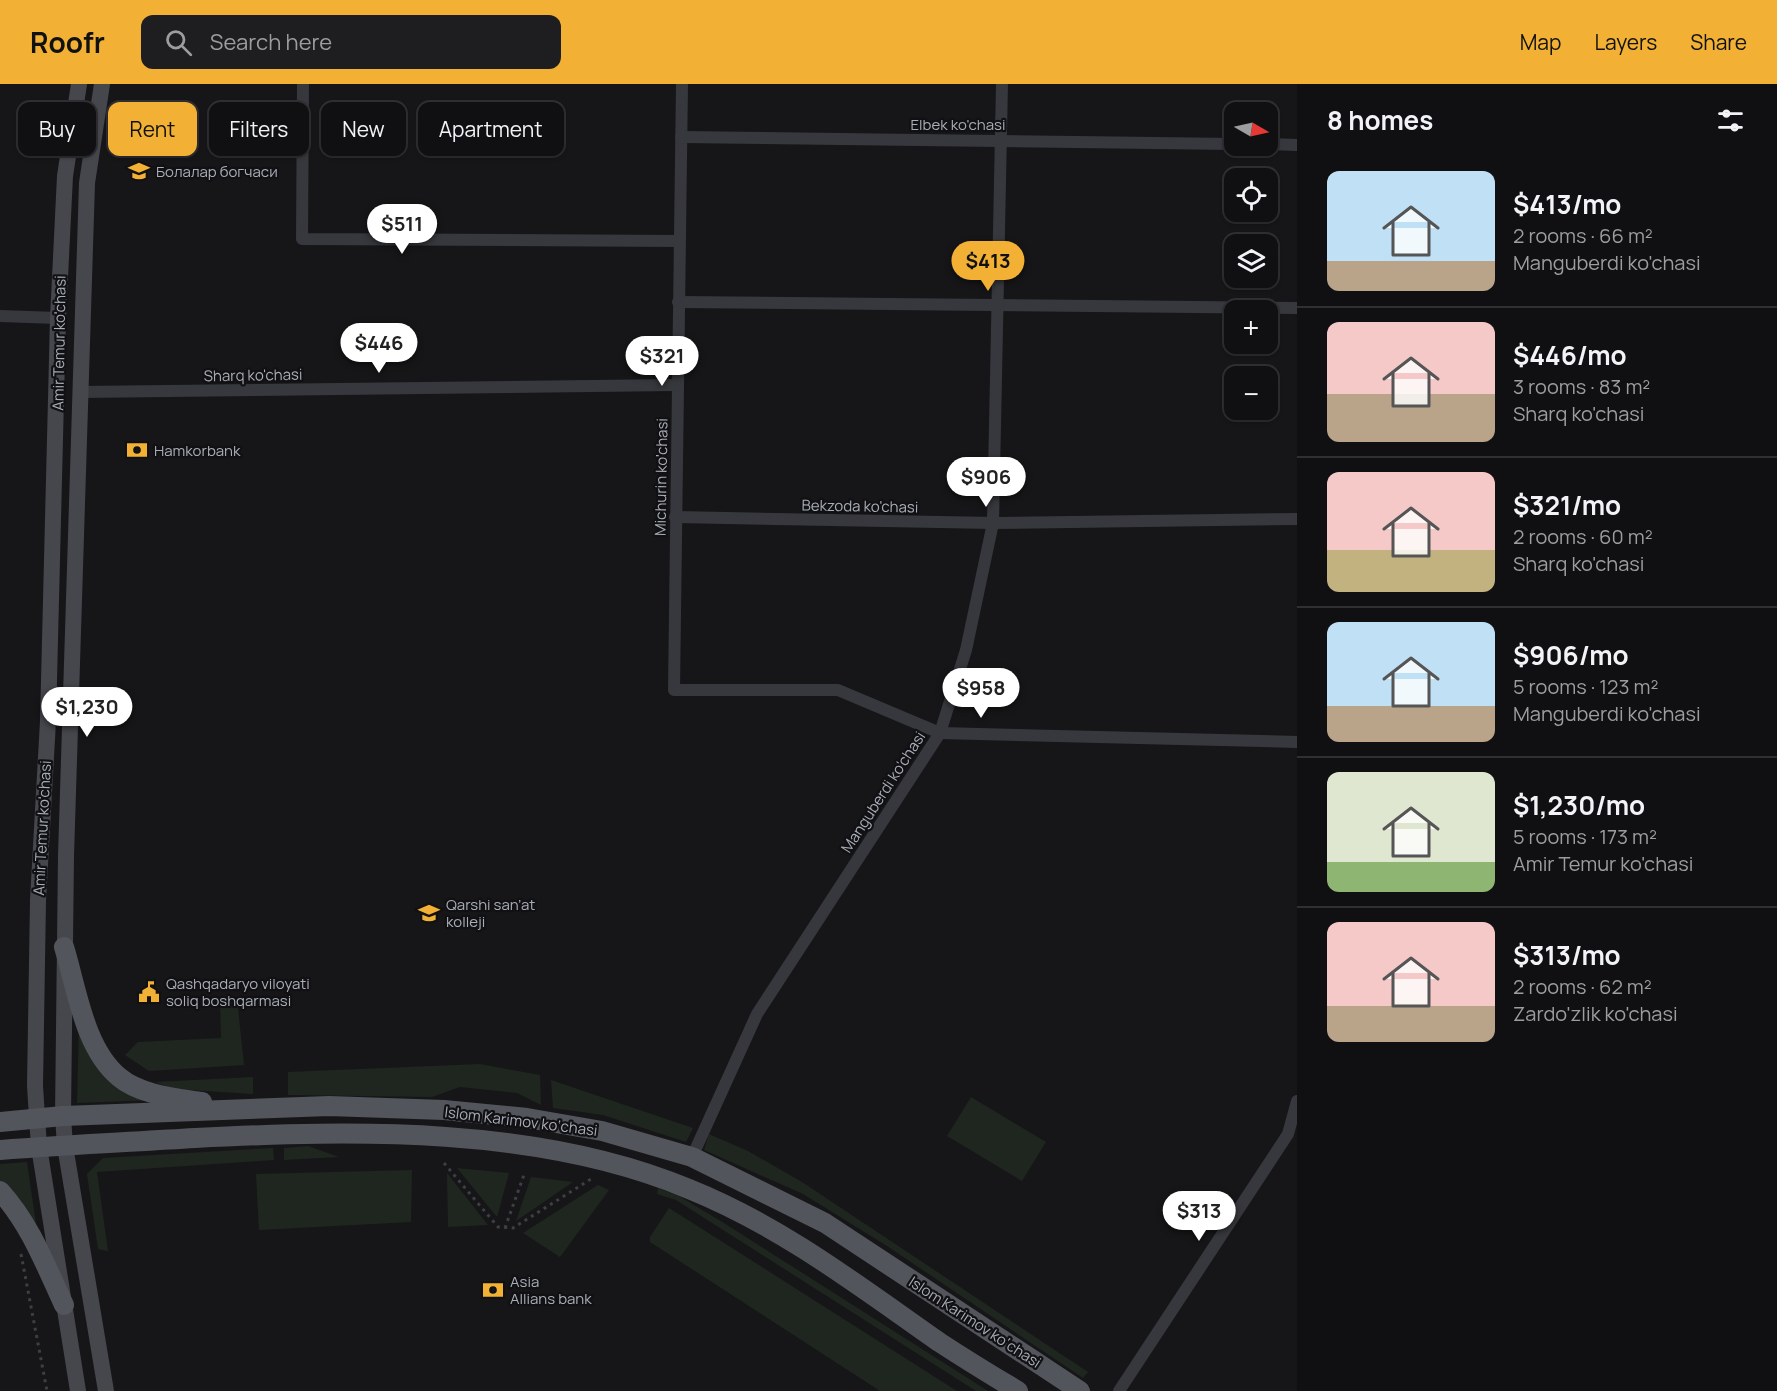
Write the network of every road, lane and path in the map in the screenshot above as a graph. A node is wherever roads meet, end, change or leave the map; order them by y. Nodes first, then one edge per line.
1 (79, 84) edge
2 (102, 84) edge
3 (303, 84) edge
4 (682, 84) edge
5 (1002, 84) edge
6 (681, 137) junction
7 (1001, 139) junction
8 (1224, 144) edge
9 (1278, 144) edge
10 (1297, 145) edge
11 (680, 241) junction
12 (678, 302) junction
13 (997, 307) junction
14 (1297, 308) edge
15 (0, 316) edge
16 (58, 318) junction
17 (677, 385) junction
18 (80, 392) junction
19 (675, 517) junction
20 (1297, 519) edge
21 (993, 523) junction
22 (940, 733) junction
23 (1297, 742) edge
24 (64, 947) junction
25 (1297, 1101) edge
26 (234, 1108) junction
27 (63, 1116) junction
28 (36, 1120) junction
29 (0, 1122) edge
30 (1292, 1136) edge
31 (65, 1146) junction
32 (39, 1147) junction
33 (0, 1150) edge
34 (692, 1157) junction
35 (444, 1163) dead end
36 (525, 1172) dead end
37 (591, 1179) dead end
38 (0, 1191) edge
39 (505, 1228) junction
40 (20, 1247) dead end
41 (64, 1305) junction
42 (48, 1391) edge
43 (78, 1391) edge
44 (106, 1391) edge
45 (1017, 1391) edge
46 (1080, 1391) edge
47 (1119, 1391) edge

1 - 16 main road, Amir Temur ko'chasi
2 - 18 main road, Amir Temur ko'chasi
3 - 11 street
4 - 6 street, Michurin ko'chasi
5 - 7 street, Manguberdi ko'chasi
6 - 7 street, Elbek ko'chasi
6 - 11 street, Michurin ko'chasi
7 - 8 street, Elbek ko'chasi
7 - 13 street, Manguberdi ko'chasi
9 - 10 street
11 - 12 street, Michurin ko'chasi
12 - 13 street
12 - 17 street, Michurin ko'chasi
13 - 14 street
13 - 21 street, Manguberdi ko'chasi
15 - 16 street
16 - 28 main road, Amir Temur ko'chasi
17 - 18 street, Sharq ko'chasi
17 - 19 street, Michurin ko'chasi
18 - 24 main road, Amir Temur ko'chasi
19 - 21 street, Bekzoda ko'chasi
19 - 22 street, Michurin ko'chasi
20 - 21 street, Bekzoda ko'chasi
21 - 22 street, Manguberdi ko'chasi
22 - 23 street
22 - 34 street, Manguberdi ko'chasi
24 - 26 main road
24 - 27 main road, Amir Temur ko'chasi
25 - 30 street
26 - 27 main road, Islom Karimov ko‘chasi
26 - 34 main road, Islom Karimov ko‘chasi
27 - 28 main road, Islom Karimov ko‘chasi
27 - 31 main road, Amir Temur ko'chasi
28 - 29 main road, Islom Karimov ko‘chasi
28 - 32 main road, Amir Temur ko'chasi
30 - 47 street
31 - 32 main road, Islom Karimov ko‘chasi
31 - 44 main road, Amir Temur ko'chasi
31 - 45 main road, Islom Karimov ko‘chasi
32 - 33 main road, Islom Karimov ko‘chasi
32 - 41 main road, Amir Temur ko'chasi
34 - 46 main road, Islom Karimov ko‘chasi
35 - 39 path
36 - 39 path
37 - 39 path
38 - 41 main road
40 - 42 path
41 - 43 main road, Amir Temur ko'chasi

